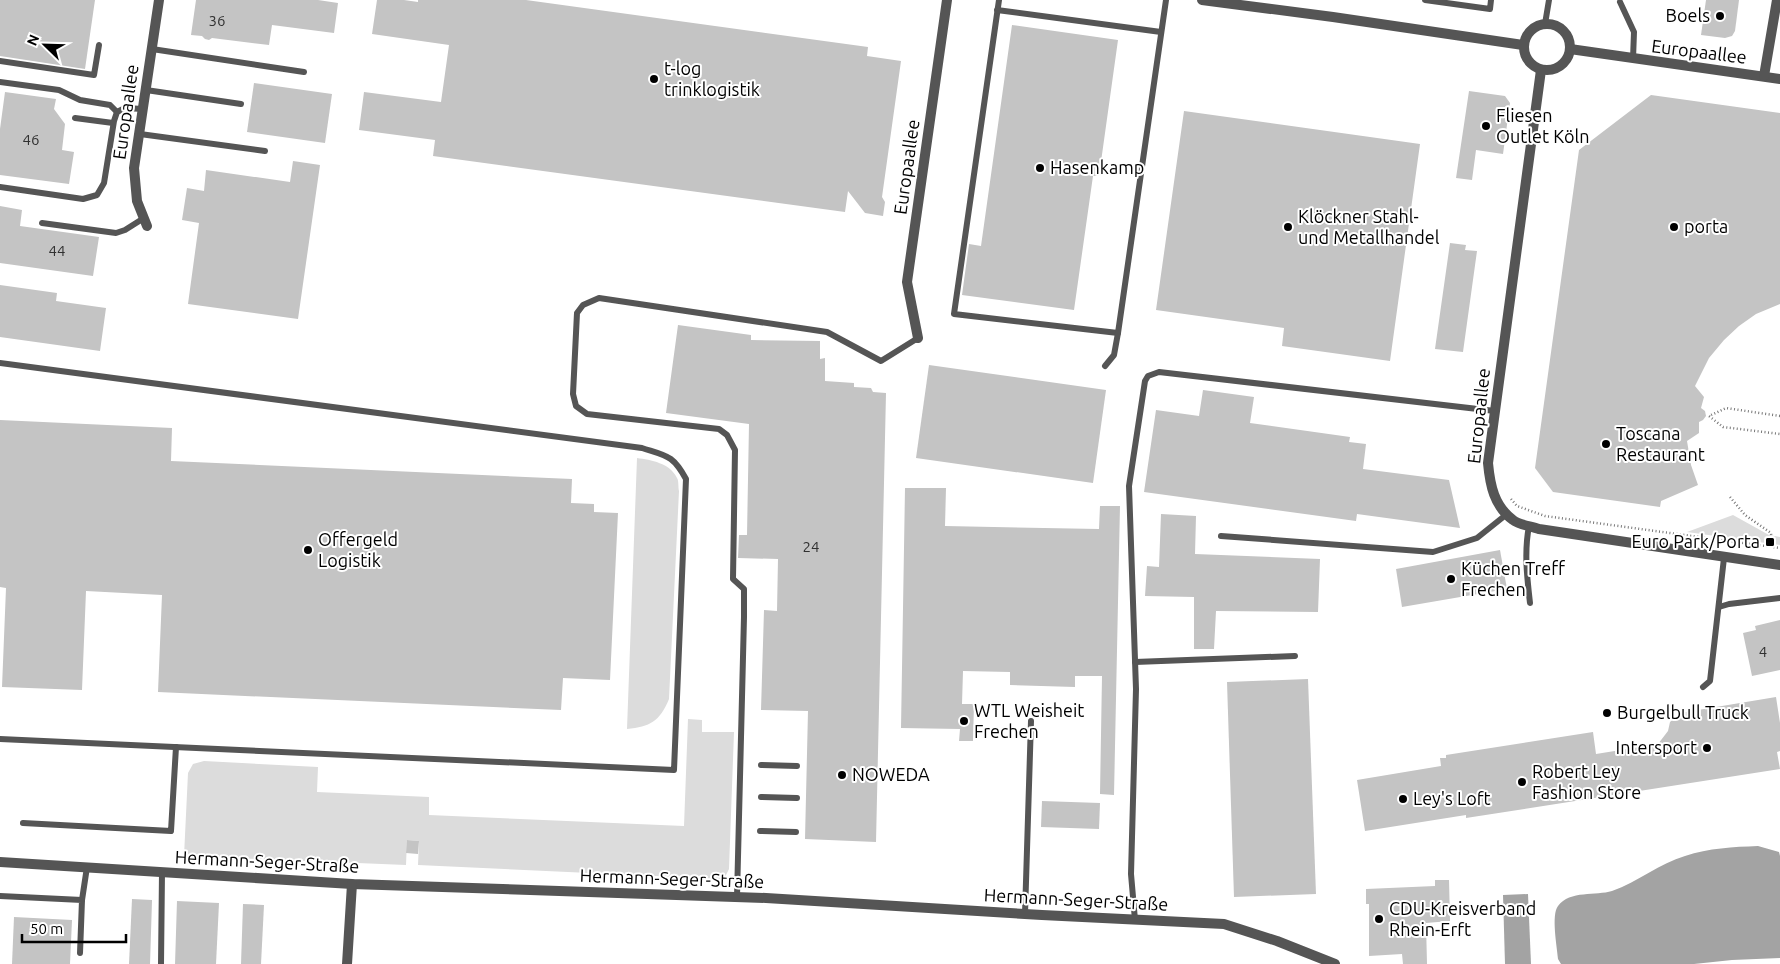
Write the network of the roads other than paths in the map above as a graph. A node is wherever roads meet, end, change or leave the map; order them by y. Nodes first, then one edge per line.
1 (159, 0) edge
2 (947, 0) edge
3 (999, 0) edge
4 (1166, 0) edge
5 (1202, 0) edge
6 (1425, 0) edge
7 (1491, 0) edge
8 (1549, 0) edge
9 (1777, 0) edge
10 (1620, 2) dead end
11 (1257, 4) edge
12 (997, 10) junction
13 (1545, 24) junction
14 (1161, 32) junction
15 (99, 45) dead end
16 (1523, 45) junction
17 (152, 48) junction
18 (1570, 49) junction
19 (1633, 60) junction
20 (0, 61) edge
21 (1541, 70) junction
22 (304, 72) dead end
23 (1764, 76) junction
24 (1780, 79) edge
25 (0, 82) edge
26 (146, 90) junction
27 (241, 104) dead end
28 (143, 109) junction
29 (117, 112) junction
30 (75, 118) dead end
31 (113, 123) junction
32 (140, 134) junction
33 (265, 151) dead end
34 (0, 187) edge
35 (146, 222) joint
36 (42, 223) dead end
37 (1118, 334) junction
38 (918, 338) joint
39 (0, 363) edge
40 (1104, 366) dead end
41 (1495, 411) junction
42 (1507, 514) junction
43 (1529, 526) junction
44 (1221, 536) dead end
45 (1724, 558) junction
46 (1780, 565) edge
47 (1780, 598) edge
48 (1530, 603) dead end
49 (1719, 607) junction
50 (1295, 656) dead end
51 (1135, 662) junction
52 (1703, 687) dead end
53 (1031, 721) dead end
54 (0, 739) edge
55 (176, 747) junction
56 (761, 766) dead end
57 (797, 766) dead end
58 (762, 797) dead end
59 (796, 798) dead end
60 (23, 823) dead end
61 (760, 831) dead end
62 (796, 832) dead end
63 (0, 862) edge
64 (87, 867) junction
65 (162, 872) junction
66 (352, 884) junction
67 (0, 896) edge
68 (737, 897) junction
69 (82, 900) junction
70 (1025, 914) junction
71 (1135, 920) junction
72 (80, 953) dead end
73 (161, 964) edge
74 (347, 964) edge
75 (1335, 964) edge

1 - 17 street, Europaallee
2 - 38 street, Europaallee
3 - 12 lane
4 - 14 lane
5 - 11 street
6 - 7 lane
8 - 13 lane
9 - 23 street, Europaallee
10 - 19 lane
11 - 16 street
12 - 14 lane
12 - 37 lane
13 - 16 street
13 - 18 street
14 - 37 lane
15 - 20 lane
16 - 21 street
17 - 22 lane
17 - 26 street, Europaallee
18 - 19 street, Europaallee
18 - 21 street
19 - 23 street, Europaallee
21 - 41 street, Europaallee
23 - 24 street, Europaallee
25 - 29 lane
26 - 27 lane
26 - 28 street, Europaallee
28 - 29 lane
28 - 32 street, Europaallee
29 - 31 lane
30 - 31 lane
31 - 34 lane
32 - 33 lane
32 - 35 street, Europaallee
35 - 36 lane
37 - 40 lane
38 - 68 lane
39 - 55 lane
41 - 42 street, Europaallee
41 - 51 lane
42 - 43 street, Europaallee
42 - 44 lane
43 - 45 street, Europaallee
43 - 48 lane
45 - 46 street, Europaallee
45 - 49 lane
47 - 49 lane
49 - 52 lane
50 - 51 lane
51 - 71 lane
53 - 70 lane
54 - 55 lane
55 - 60 lane
56 - 57 lane
58 - 59 lane
61 - 62 lane
63 - 64 street, Hermann-Seger-Straße
64 - 65 street, Hermann-Seger-Straße
64 - 69 lane
65 - 66 street, Hermann-Seger-Straße
65 - 73 lane
66 - 68 street, Hermann-Seger-Straße
66 - 74 street
67 - 69 lane
68 - 70 street, Hermann-Seger-Straße
69 - 72 lane
70 - 71 street, Hermann-Seger-Straße
71 - 75 street, Hermann-Seger-Straße

